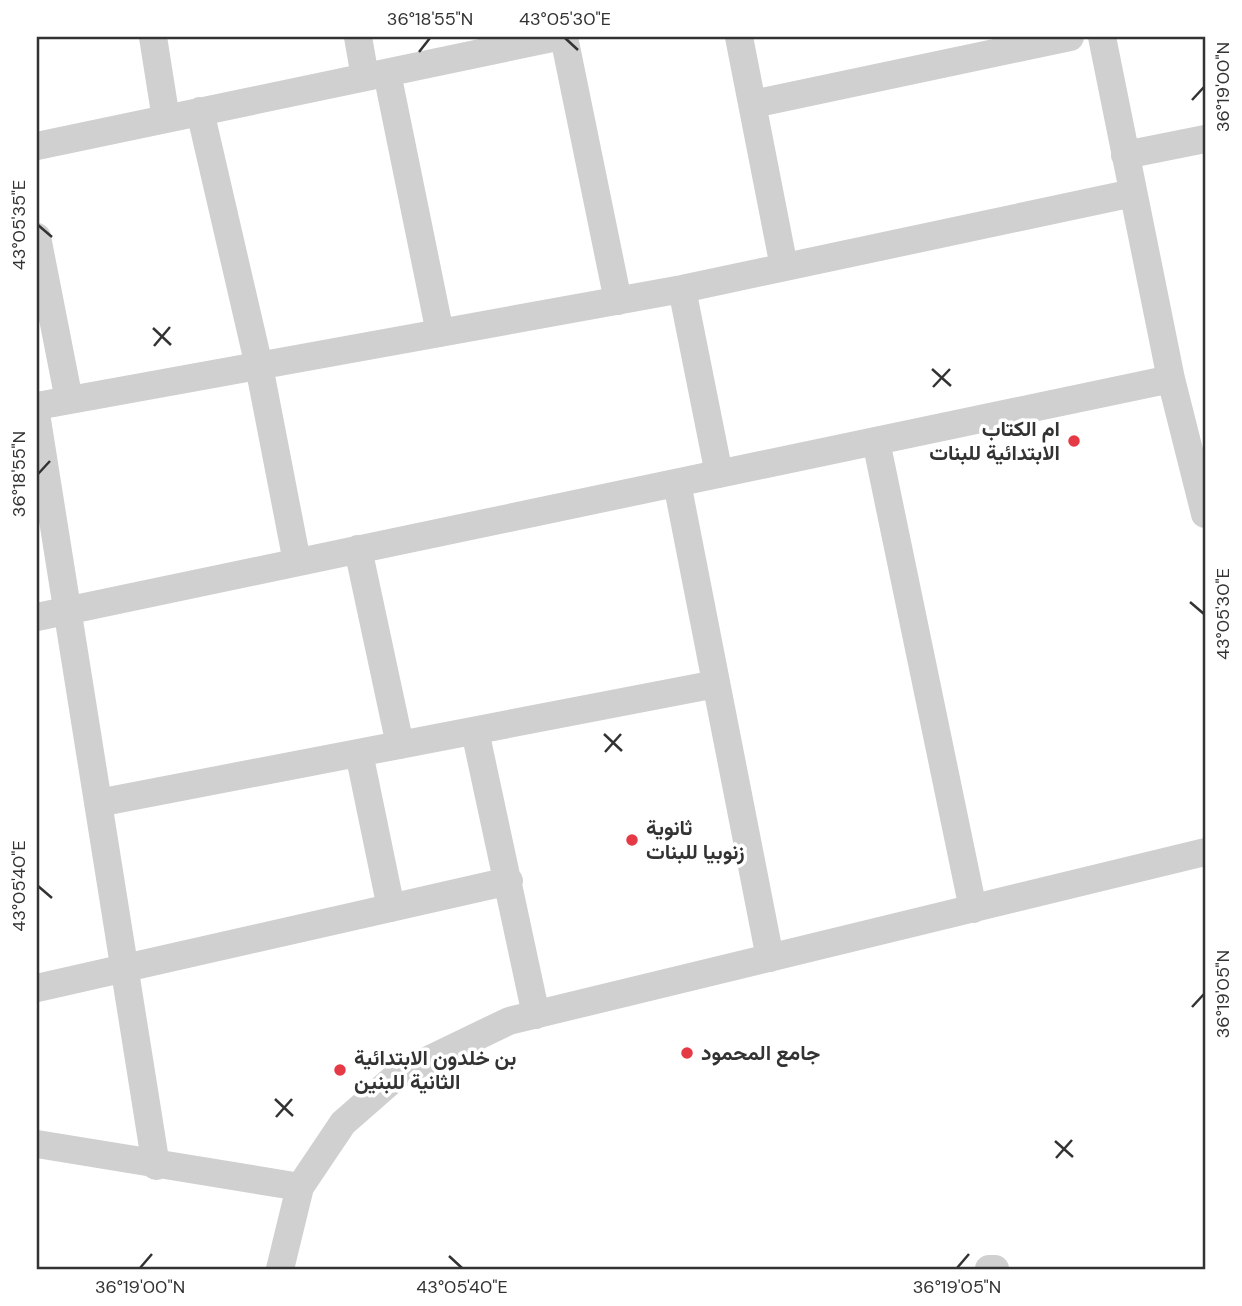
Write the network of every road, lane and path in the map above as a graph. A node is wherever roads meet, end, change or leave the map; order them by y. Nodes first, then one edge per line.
1 (153, 37) edge
2 (358, 37) edge
3 (739, 37) edge
4 (1070, 37) edge
5 (1102, 37) edge
6 (550, 38) edge
7 (376, 75) junction
8 (752, 104) junction
9 (200, 111) junction
10 (166, 119) junction
11 (1205, 139) edge
12 (37, 146) edge
13 (1125, 155) junction
14 (1133, 193) junction
15 (37, 237) edge
16 (784, 267) junction
17 (682, 289) junction
18 (618, 301) junction
19 (440, 333) junction
20 (258, 366) junction
21 (1171, 379) junction
22 (69, 400) junction
23 (37, 406) edge
24 (37, 420) edge
25 (876, 441) junction
26 (719, 474) junction
27 (677, 483) junction
28 (1205, 514) edge
29 (358, 549) junction
30 (297, 562) junction
31 (67, 610) junction
32 (37, 617) edge
33 (716, 684) junction
34 (475, 731) junction
35 (400, 745) junction
36 (359, 753) junction
37 (98, 803) junction
38 (1205, 852) edge
39 (509, 881) junction
40 (391, 908) junction
41 (974, 909) junction
42 (770, 958) junction
43 (125, 968) junction
44 (37, 988) edge
45 (536, 1015) junction
46 (37, 1144) edge
47 (156, 1166) junction
48 (300, 1187) junction
49 (280, 1269) edge
50 (989, 1269) edge
51 (995, 1269) edge

1 - 10 street
2 - 7 street
3 - 8 street
4 - 8 street
5 - 13 street
6 - 7 street
6 - 18 street
7 - 9 street
7 - 19 street
8 - 16 street
9 - 10 street
9 - 20 street
10 - 12 street
11 - 13 street
13 - 14 street
14 - 16 street
14 - 21 street
15 - 22 street
16 - 17 street
17 - 18 street
17 - 26 street
18 - 19 street
19 - 20 street
20 - 22 street
20 - 30 street
21 - 25 street
21 - 28 street
22 - 23 street
24 - 31 street
25 - 26 street
25 - 41 street
26 - 27 street
27 - 29 street
27 - 33 street
29 - 30 street
29 - 35 street
30 - 31 street
31 - 32 street
31 - 37 street
33 - 34 street
33 - 42 street
34 - 35 street
34 - 39 street
35 - 36 street
36 - 37 street
36 - 40 street
37 - 43 street
38 - 41 street
39 - 40 street
39 - 45 street
40 - 43 street
41 - 42 street
42 - 45 street
43 - 44 street
43 - 47 street
45 - 48 street
46 - 47 street
47 - 48 street
48 - 49 street
50 - 51 street

